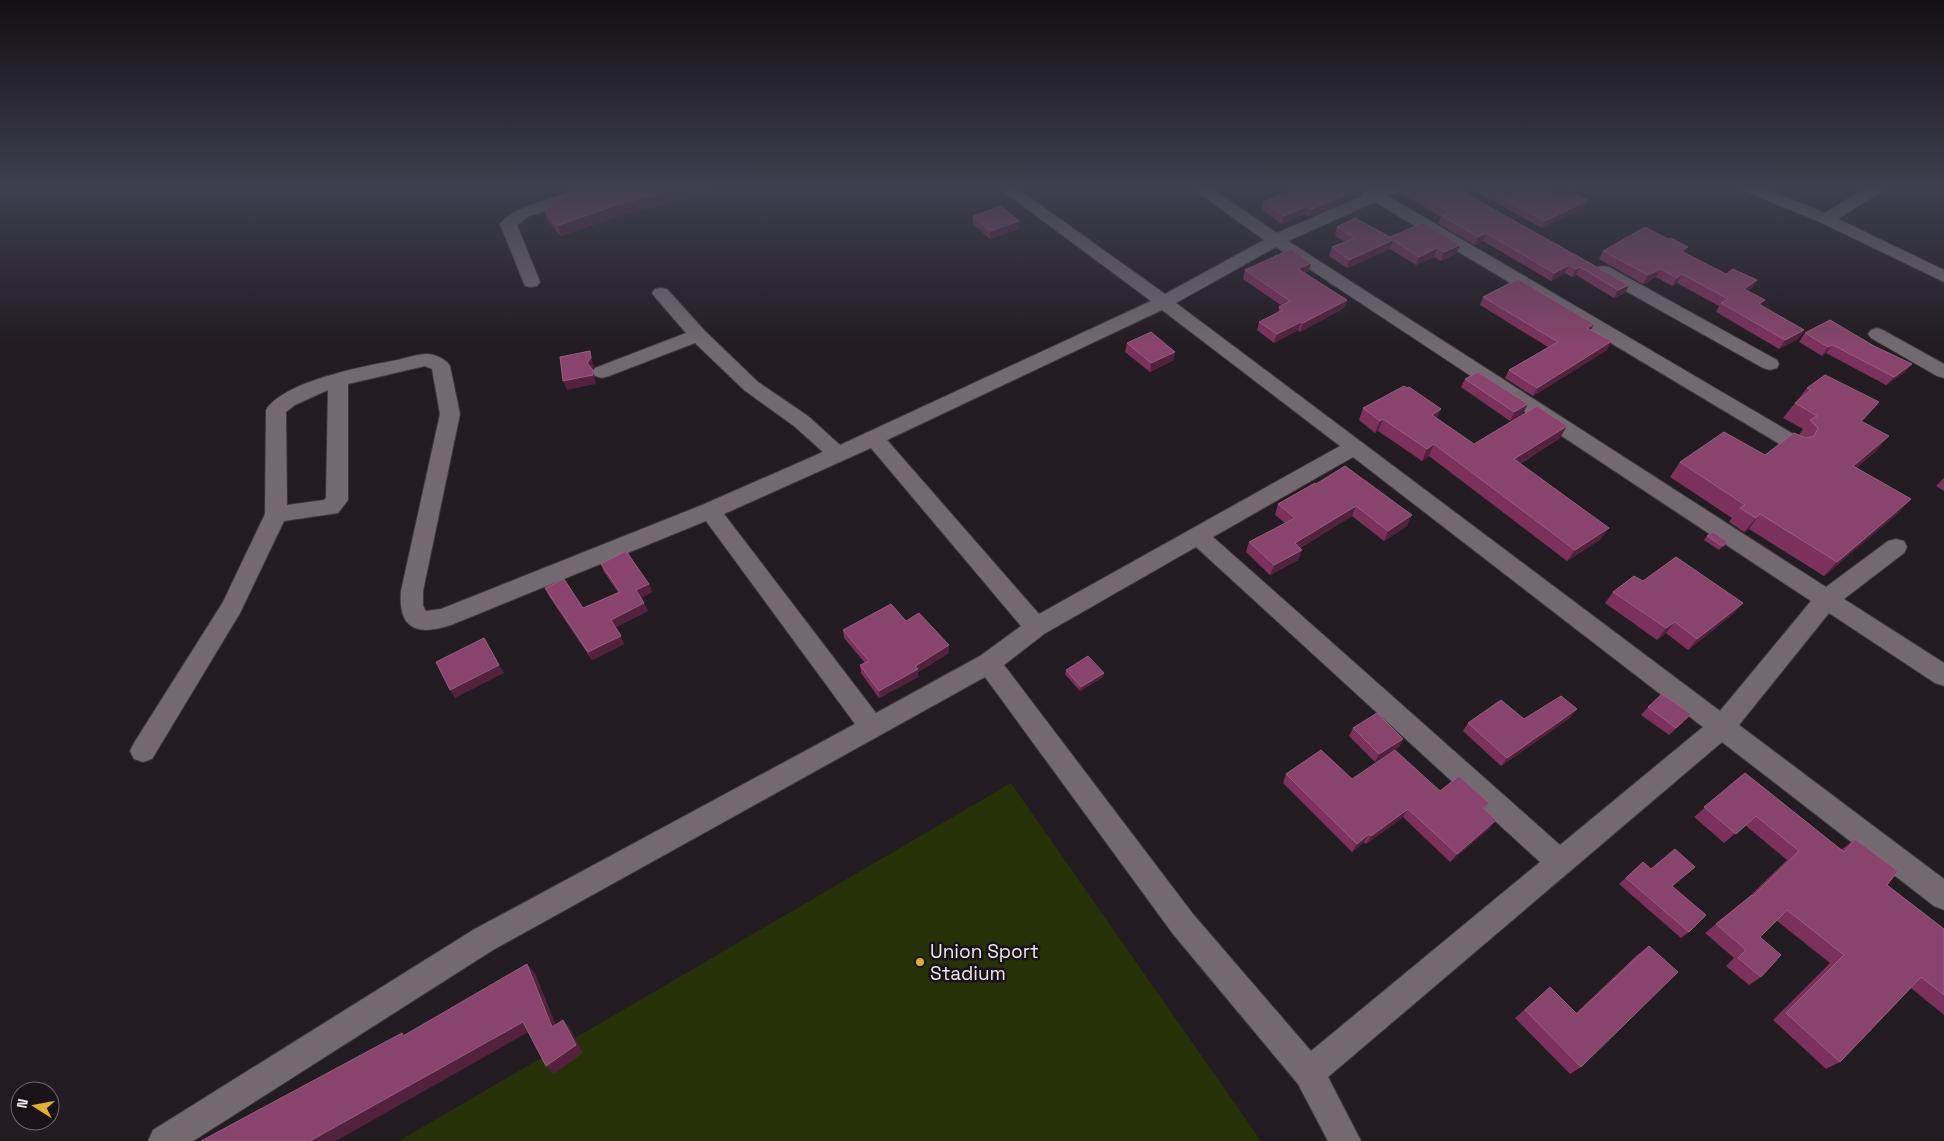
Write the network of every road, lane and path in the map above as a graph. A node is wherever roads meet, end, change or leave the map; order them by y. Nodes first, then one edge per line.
1 (514, 239) edge
2 (1077, 239) edge
3 (1450, 239) edge
4 (1867, 239) edge
5 (1276, 240) joint
6 (1589, 263) edge
7 (1944, 277) edge
8 (531, 282) dead end
9 (661, 293) dead end
10 (1164, 302) junction
11 (1877, 334) dead end
12 (698, 335) junction
13 (1770, 364) dead end
14 (602, 372) dead end
15 (1944, 372) edge
16 (338, 381) junction
17 (874, 438) junction
18 (1795, 444) edge
19 (1355, 448) junction
20 (838, 454) junction
21 (710, 511) junction
22 (276, 514) junction
23 (1198, 536) junction
24 (1896, 547) dead end
25 (1826, 600) junction
26 (1036, 627) junction
27 (990, 663) junction
28 (1944, 676) edge
29 (872, 727) junction
30 (1722, 727) junction
31 (143, 751) dead end
32 (1560, 863) junction
33 (1944, 896) edge
34 (1309, 1073) junction
35 (164, 1141) edge
36 (1345, 1141) edge

1 - 8 street
2 - 10 street
3 - 18 street
4 - 7 street
5 - 10 street
5 - 25 street
6 - 13 street
9 - 12 street
10 - 17 street
10 - 19 street
11 - 15 street
12 - 14 street
12 - 20 street
16 - 21 street
16 - 22 street
16 - 22 street
17 - 20 street
17 - 26 street
19 - 23 street
19 - 30 street
20 - 21 street
21 - 29 street
22 - 31 street
23 - 26 street
23 - 32 street
24 - 25 street
25 - 28 street
25 - 30 street
26 - 27 street
27 - 29 street
27 - 34 street
29 - 35 street
30 - 32 street
30 - 33 street
32 - 34 street
34 - 36 street

